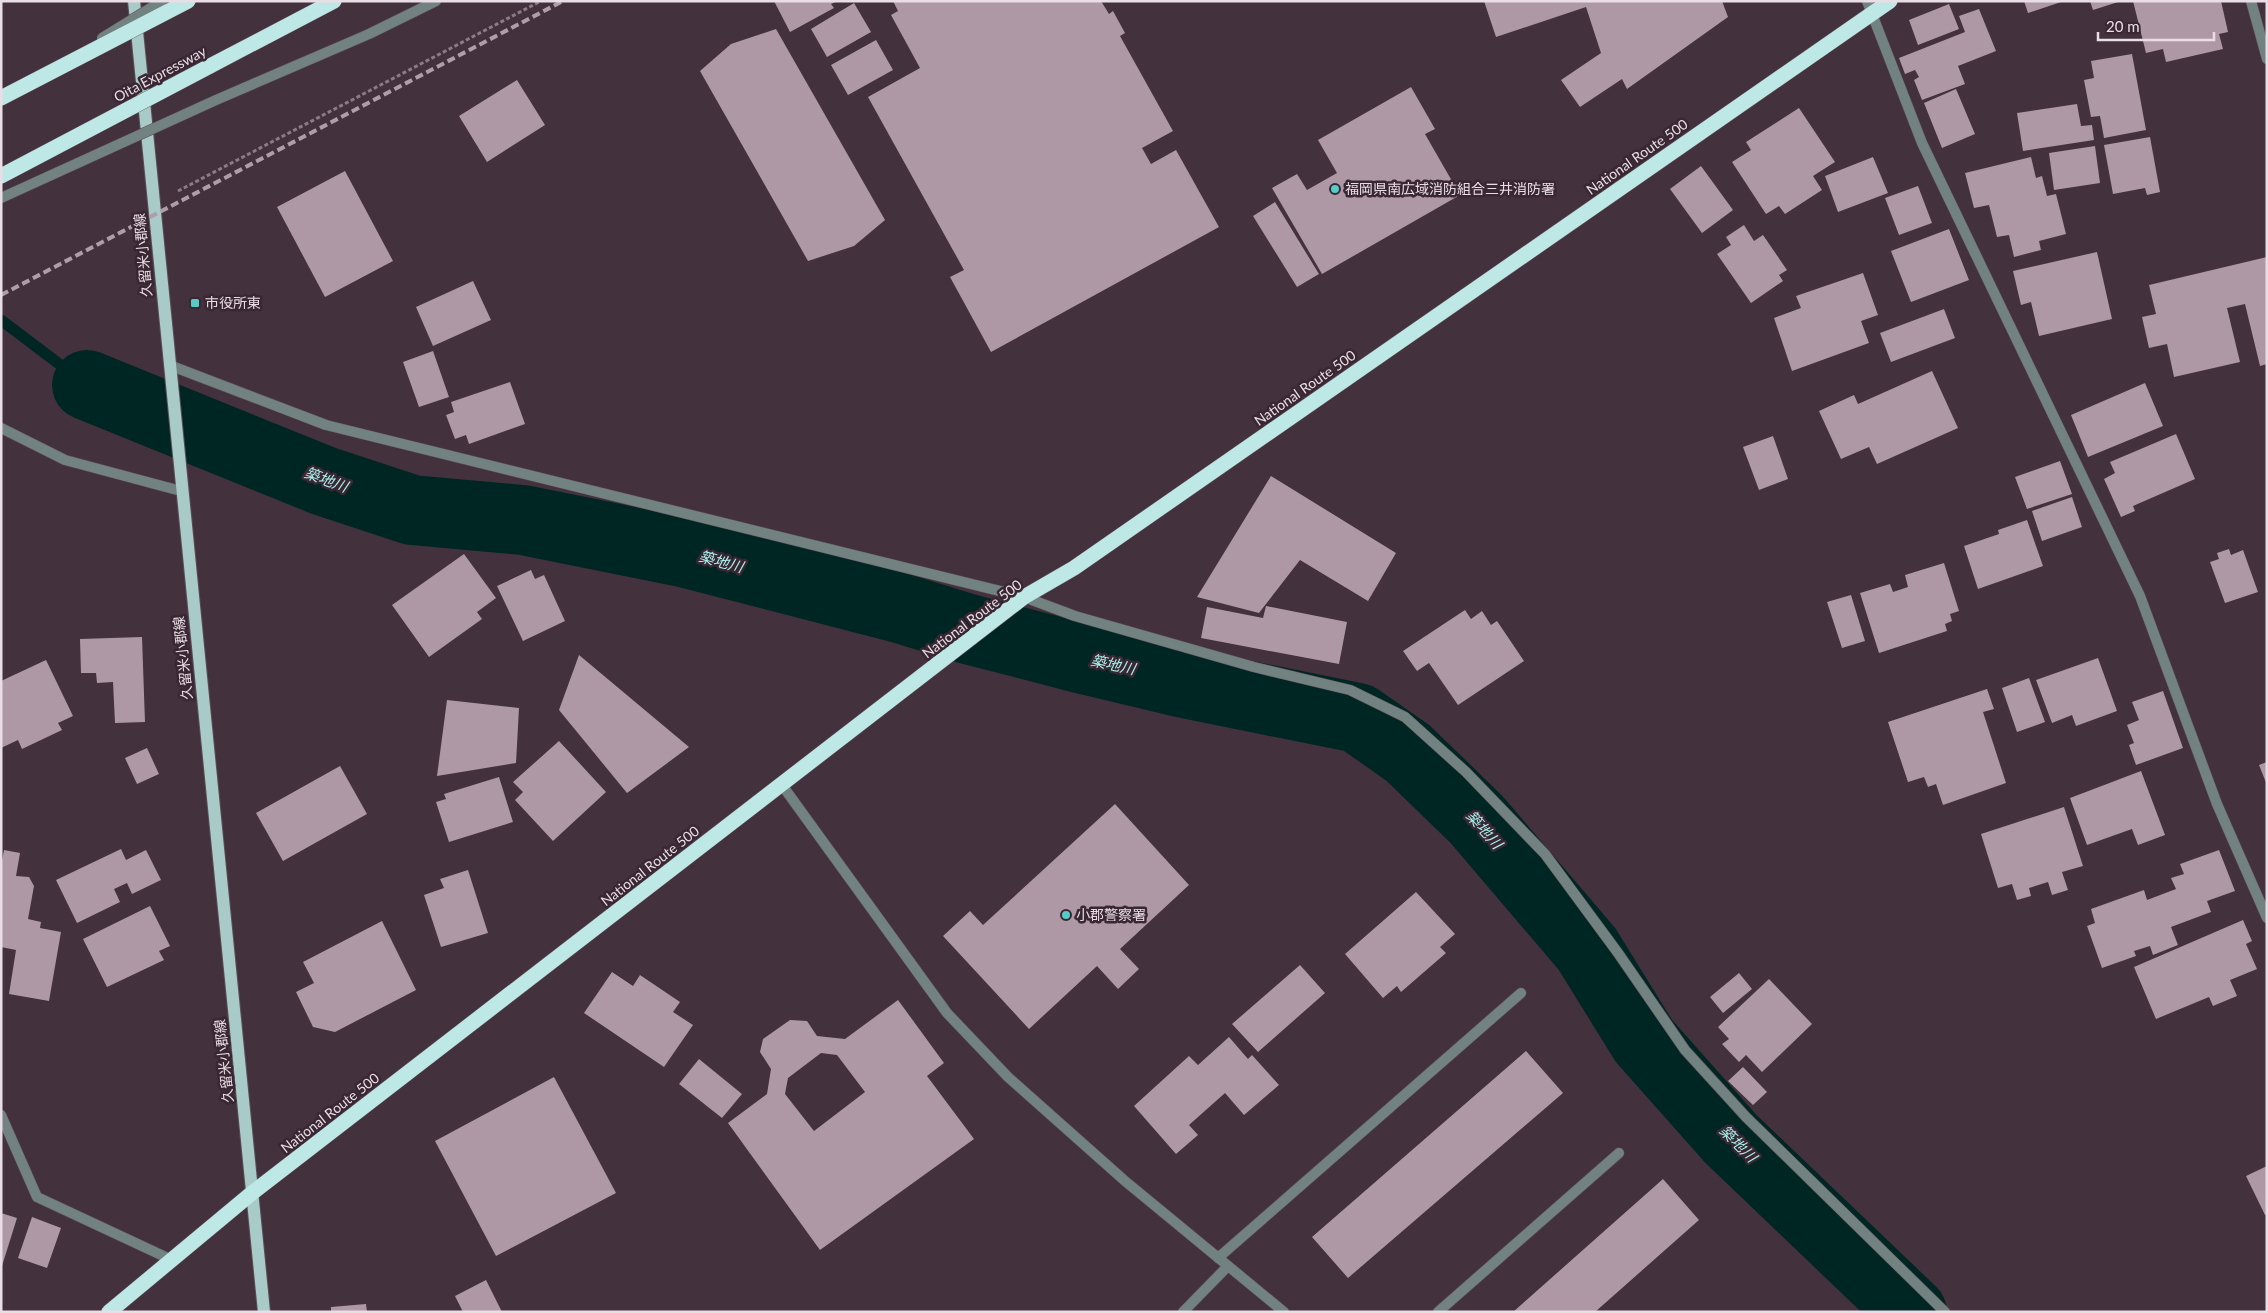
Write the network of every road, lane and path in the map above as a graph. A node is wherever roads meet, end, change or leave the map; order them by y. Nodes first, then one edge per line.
1 (134, 1) edge
2 (162, 1) edge
3 (188, 1) edge
4 (334, 1) edge
5 (436, 1) edge
6 (541, 1) edge
7 (1890, 1) edge
8 (2251, 1) edge
9 (1869, 8) edge
10 (2267, 60) edge
11 (27, 85) junction
12 (1, 98) edge
13 (1, 176) edge
14 (1, 198) edge
15 (154, 204) junction
16 (169, 365) junction
17 (1, 428) edge
18 (181, 491) junction
19 (1024, 598) junction
20 (782, 785) junction
21 (2267, 918) edge
22 (1521, 993) dead end
23 (1, 1115) edge
24 (1619, 1153) dead end
25 (252, 1193) junction
26 (1218, 1258) junction
27 (172, 1260) junction
28 (1228, 1266) junction
29 (109, 1312) edge
30 (264, 1312) edge
31 (1183, 1312) edge
32 (1284, 1312) edge
33 (1438, 1312) edge
34 (1945, 1312) edge

1 - 15 main road, 久留米小郡線
2 - 11 street, bridge
3 - 11 highway, bridge
4 - 13 highway, Oita Expressway, bridge
5 - 14 street, bridge
6 - 15 path
7 - 9 highway, National Route 500
8 - 10 street
9 - 19 highway, National Route 500
9 - 21 street
11 - 12 highway, bridge
15 - 16 main road, 久留米小郡線
16 - 18 main road, 久留米小郡線
16 - 19 street
17 - 18 street
18 - 25 main road, 久留米小郡線
19 - 20 highway, National Route 500
19 - 34 street
20 - 25 highway, National Route 500
20 - 26 street
22 - 26 street
23 - 27 street
24 - 33 street
25 - 27 highway, National Route 500
25 - 30 main road, 久留米小郡線
26 - 28 street
27 - 29 highway, National Route 500
28 - 31 street
28 - 32 street

